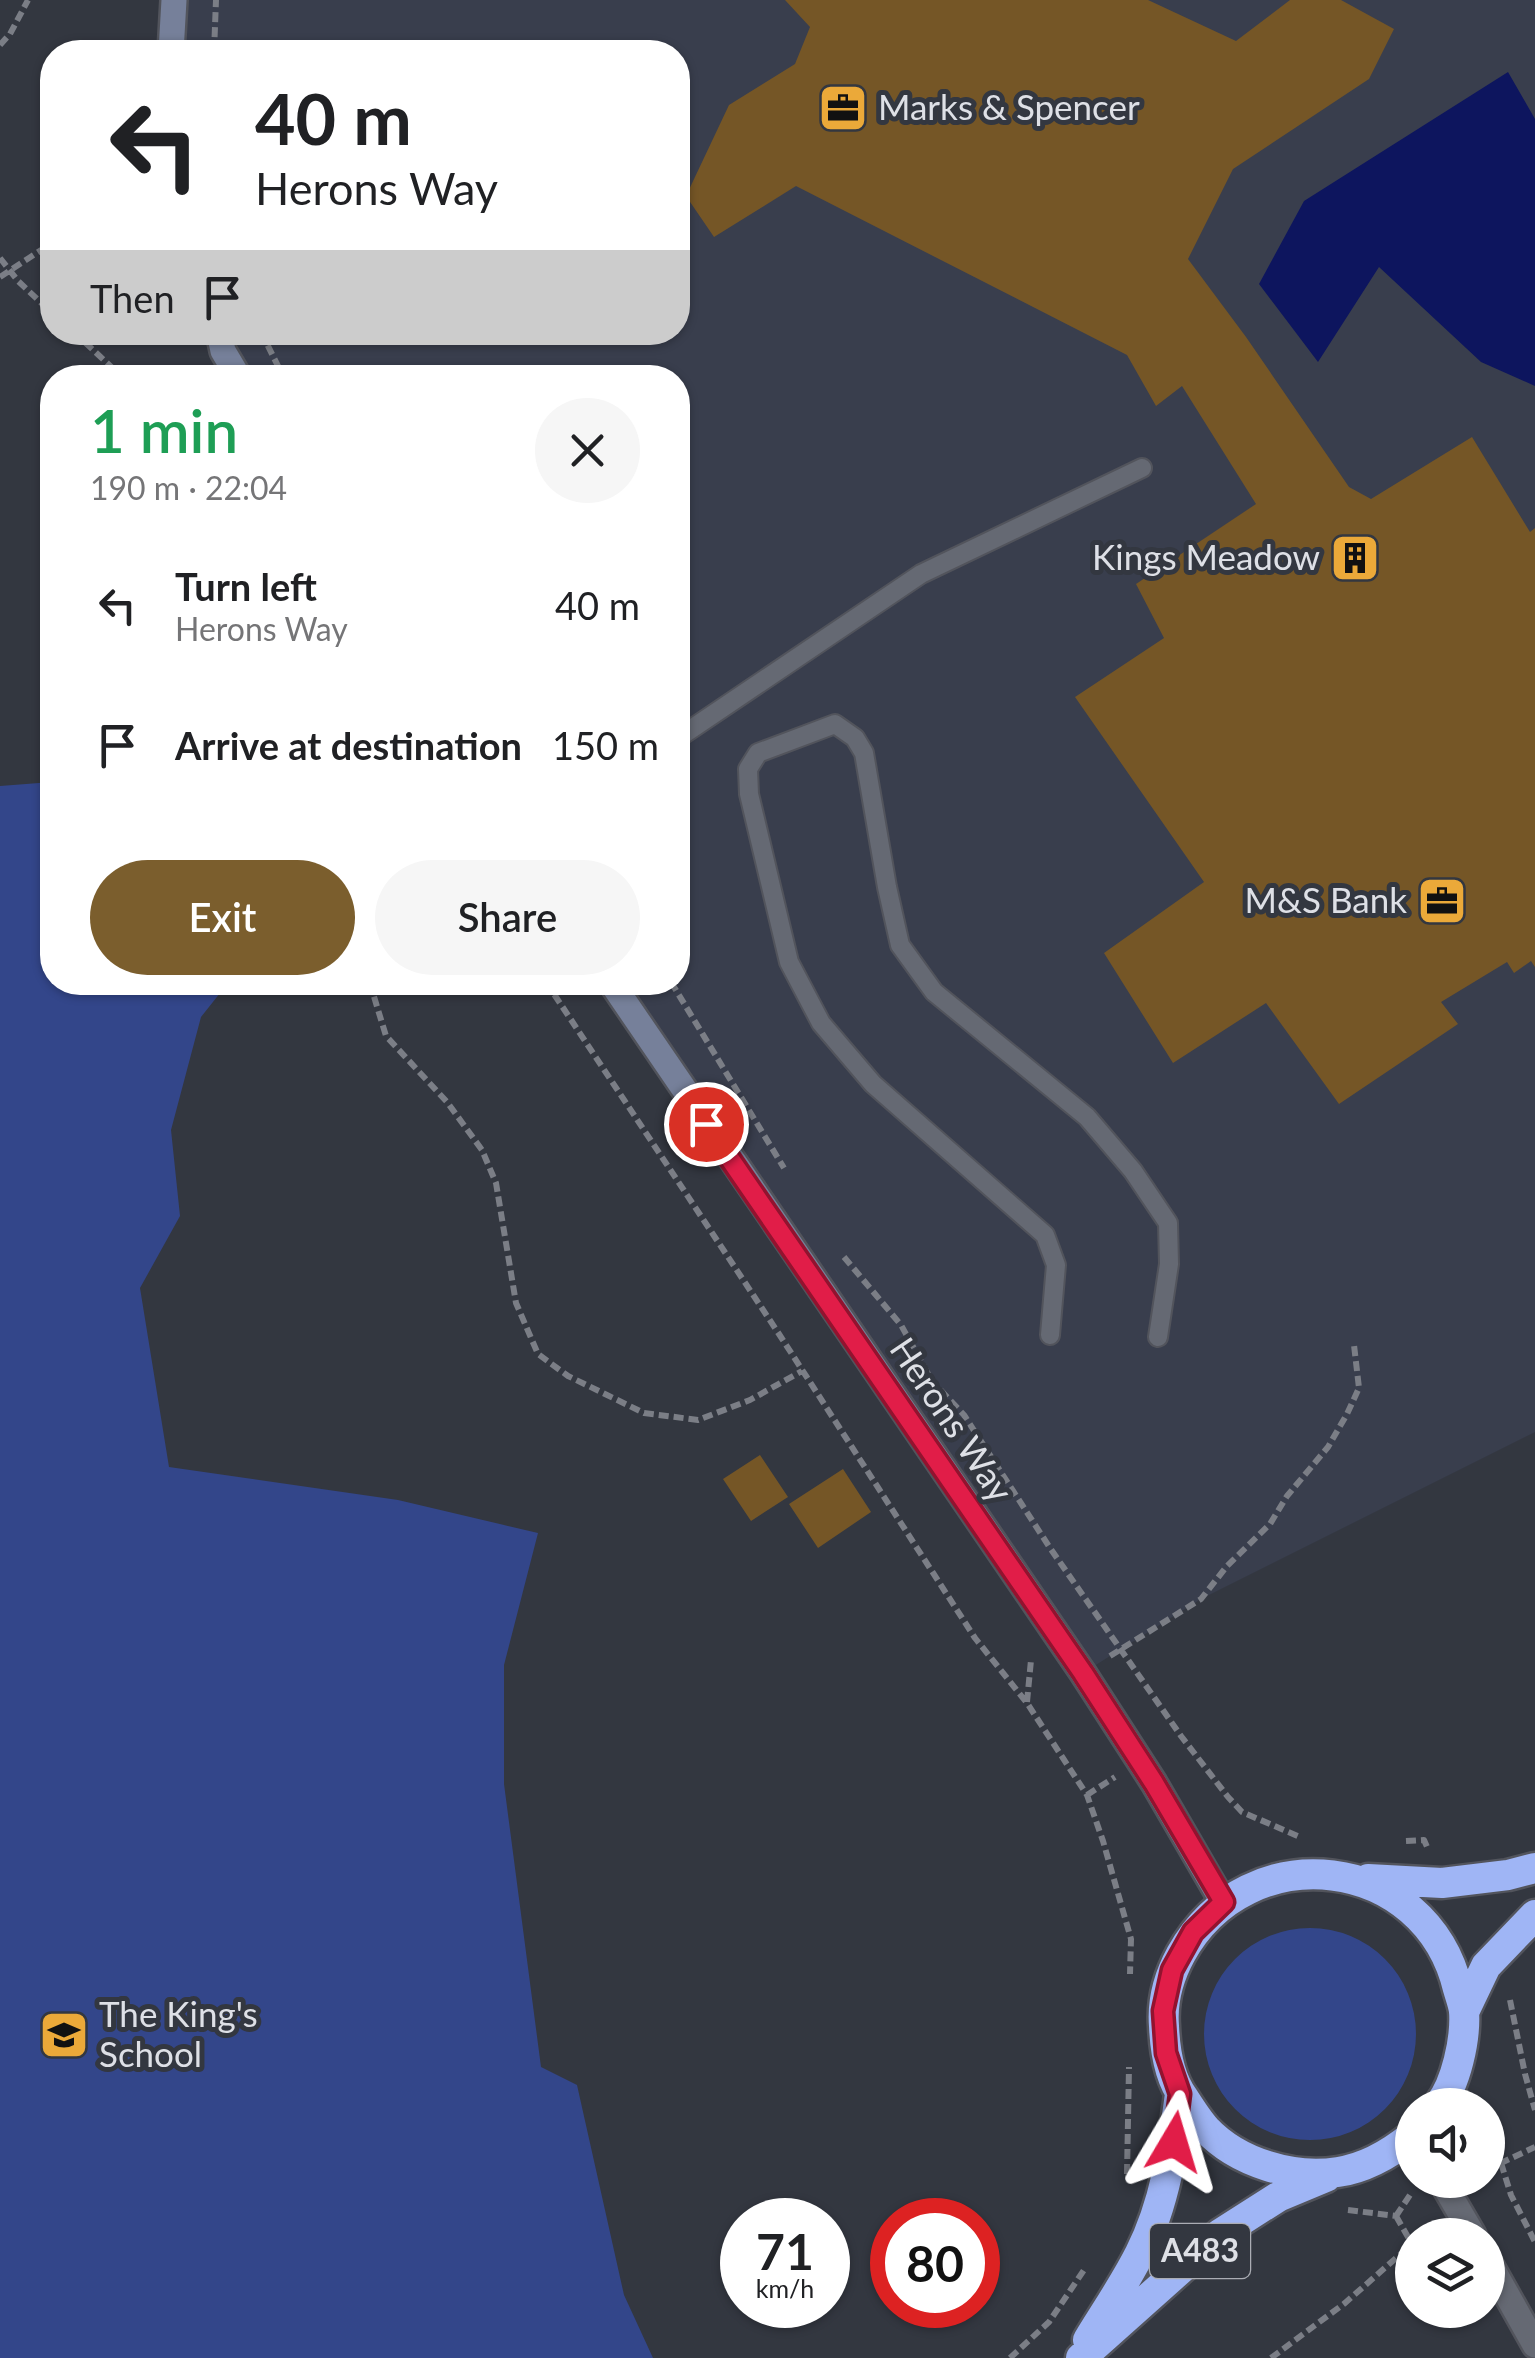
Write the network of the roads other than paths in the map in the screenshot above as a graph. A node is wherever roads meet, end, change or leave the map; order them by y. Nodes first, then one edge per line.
1 (174, 0) edge
2 (172, 40) edge
3 (1142, 468) dead end
4 (690, 730) edge
5 (620, 995) edge
6 (1050, 1336) dead end
7 (1158, 1337) dead end
8 (1535, 1868) edge
9 (1356, 1879) junction
10 (1224, 1902) junction
11 (1535, 1915) edge
12 (1464, 2012) junction
13 (1448, 2088) edge
14 (1180, 2094) junction
15 (1395, 2150) edge
16 (1338, 2172) junction
17 (1505, 2291) edge
18 (1535, 2345) edge
19 (1079, 2358) edge

1 - 2 street
3 - 4 lane
5 - 10 street, Herons Way
6 - 7 lane
8 - 9 highway, A483
9 - 10 highway, A483
9 - 12 highway, A483
10 - 14 highway, A483
11 - 12 highway, A483
12 - 13 highway, A483
14 - 16 highway, A483
14 - 19 highway, A483
15 - 16 highway, A483
16 - 19 highway, A483
17 - 18 street

